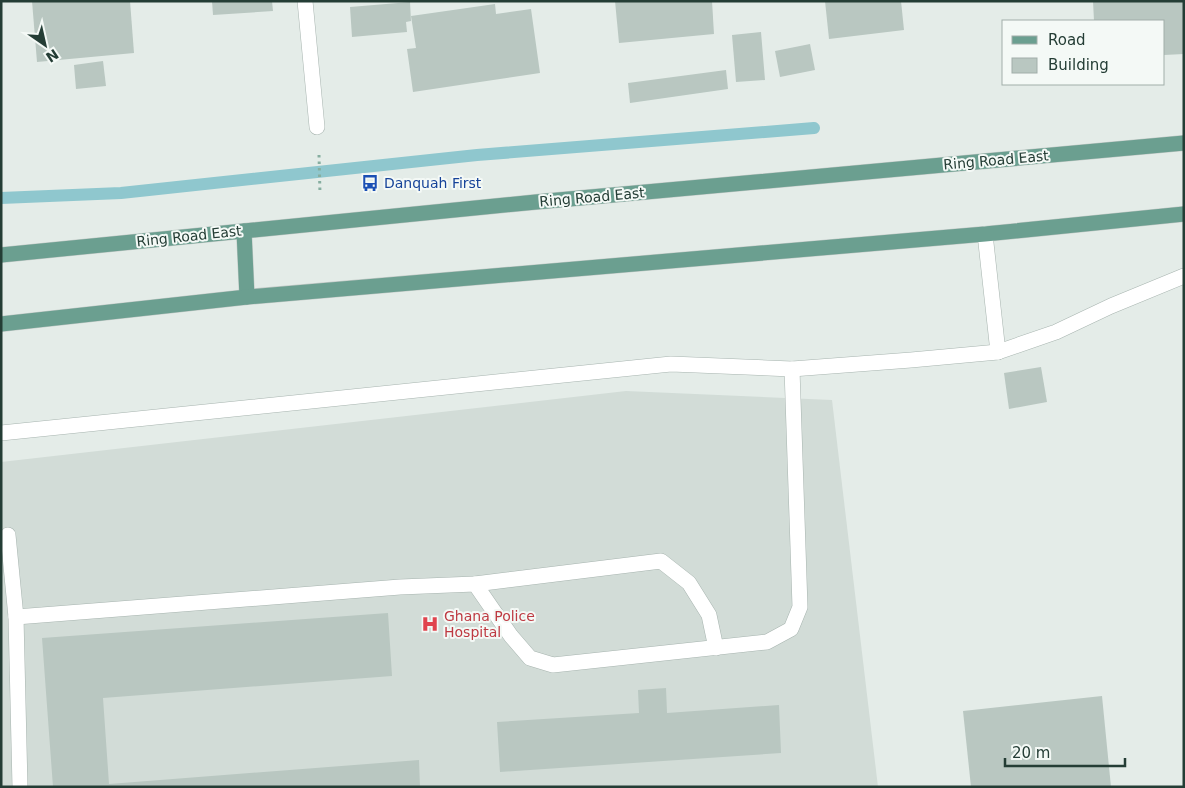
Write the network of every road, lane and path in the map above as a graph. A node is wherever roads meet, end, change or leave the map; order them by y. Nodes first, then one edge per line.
1 (304, 1) edge
2 (317, 127) dead end
3 (1184, 143) edge
4 (319, 159) dead end
5 (320, 185) dead end
6 (1184, 214) edge
7 (244, 231) junction
8 (985, 234) junction
9 (1, 255) edge
10 (1184, 276) edge
11 (247, 296) junction
12 (1, 324) edge
13 (998, 352) junction
14 (792, 369) junction
15 (1, 433) edge
16 (8, 535) dead end
17 (475, 584) junction
18 (16, 617) junction
19 (716, 648) junction
20 (20, 787) edge

1 - 2 street
3 - 7 main road, Ring Road East
4 - 5 path
6 - 8 main road
7 - 9 main road, Ring Road East
7 - 11 main road
8 - 11 main road
8 - 13 street
10 - 13 street
11 - 12 main road
13 - 14 street
14 - 15 street
14 - 19 street
16 - 18 street
17 - 18 street
17 - 19 street
17 - 19 street
18 - 20 street

